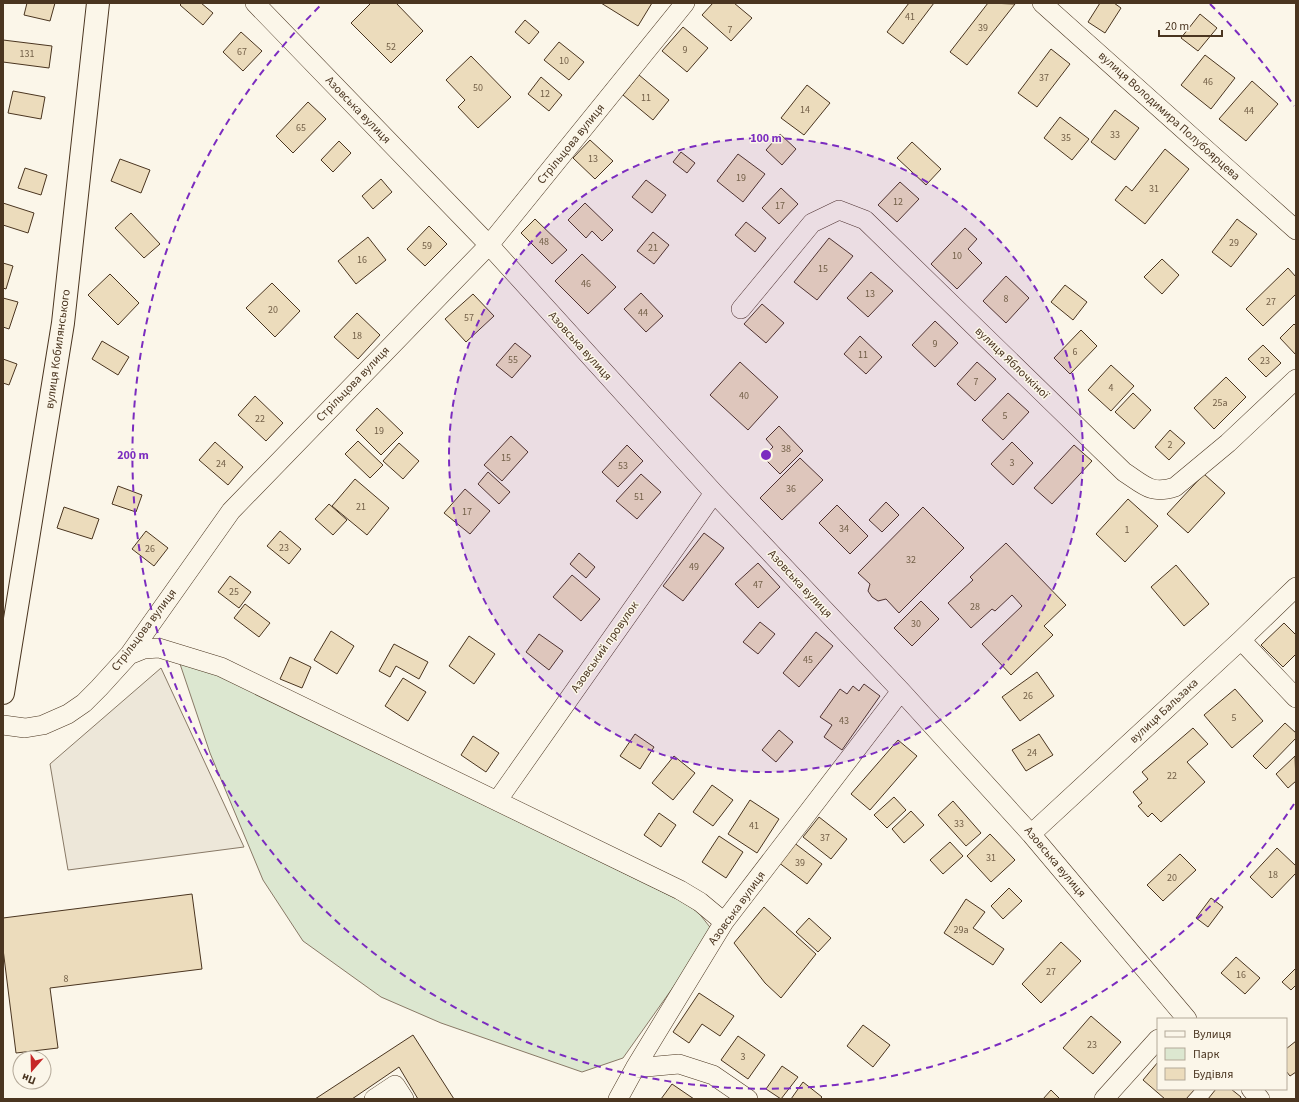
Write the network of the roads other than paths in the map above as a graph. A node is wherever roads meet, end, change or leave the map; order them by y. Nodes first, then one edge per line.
1 (98, 3) edge
2 (255, 3) edge
3 (685, 3) edge
4 (1042, 3) edge
5 (1296, 230) edge
6 (489, 245) junction
7 (741, 309) dead end
8 (1296, 380) edge
9 (714, 493) junction
10 (1296, 587) edge
11 (1241, 640) junction
12 (128, 655) junction
13 (901, 691) junction
14 (3, 693) edge
15 (1296, 698) edge
16 (3, 725) edge
17 (497, 801) junction
18 (1031, 834) junction
19 (724, 922) junction
20 (1182, 1017) edge
21 (1157, 1040) edge
22 (635, 1068) junction
23 (1252, 1090) edge
24 (374, 1099) edge
25 (404, 1099) edge
26 (618, 1099) edge
27 (748, 1099) edge
28 (1104, 1099) edge
29 (1260, 1099) edge

1 - 14 main road, вулиця Кобилянського
2 - 6 street, Азовська вулиця
3 - 6 street, Стрільцова вулиця
4 - 5 street, вулиця Володимира Полубоярцева
6 - 9 street, Азовська вулиця
6 - 12 street, Стрільцова вулиця
7 - 8 street, вулиця Яблочкіної
9 - 13 street, Азовська вулиця
9 - 17 street, Азовський провулок
10 - 11 street, вулиця Бальзака
11 - 15 street
11 - 18 street, вулиця Бальзака
12 - 16 street, Стрільцова вулиця
12 - 17 street
13 - 18 street, Азовська вулиця
13 - 19 street, Азовська вулиця
17 - 19 street
18 - 20 street, Азовська вулиця
19 - 22 street, Азовська вулиця
21 - 28 street
22 - 26 street, Азовська вулиця
22 - 27 street
23 - 29 street
24 - 25 street

